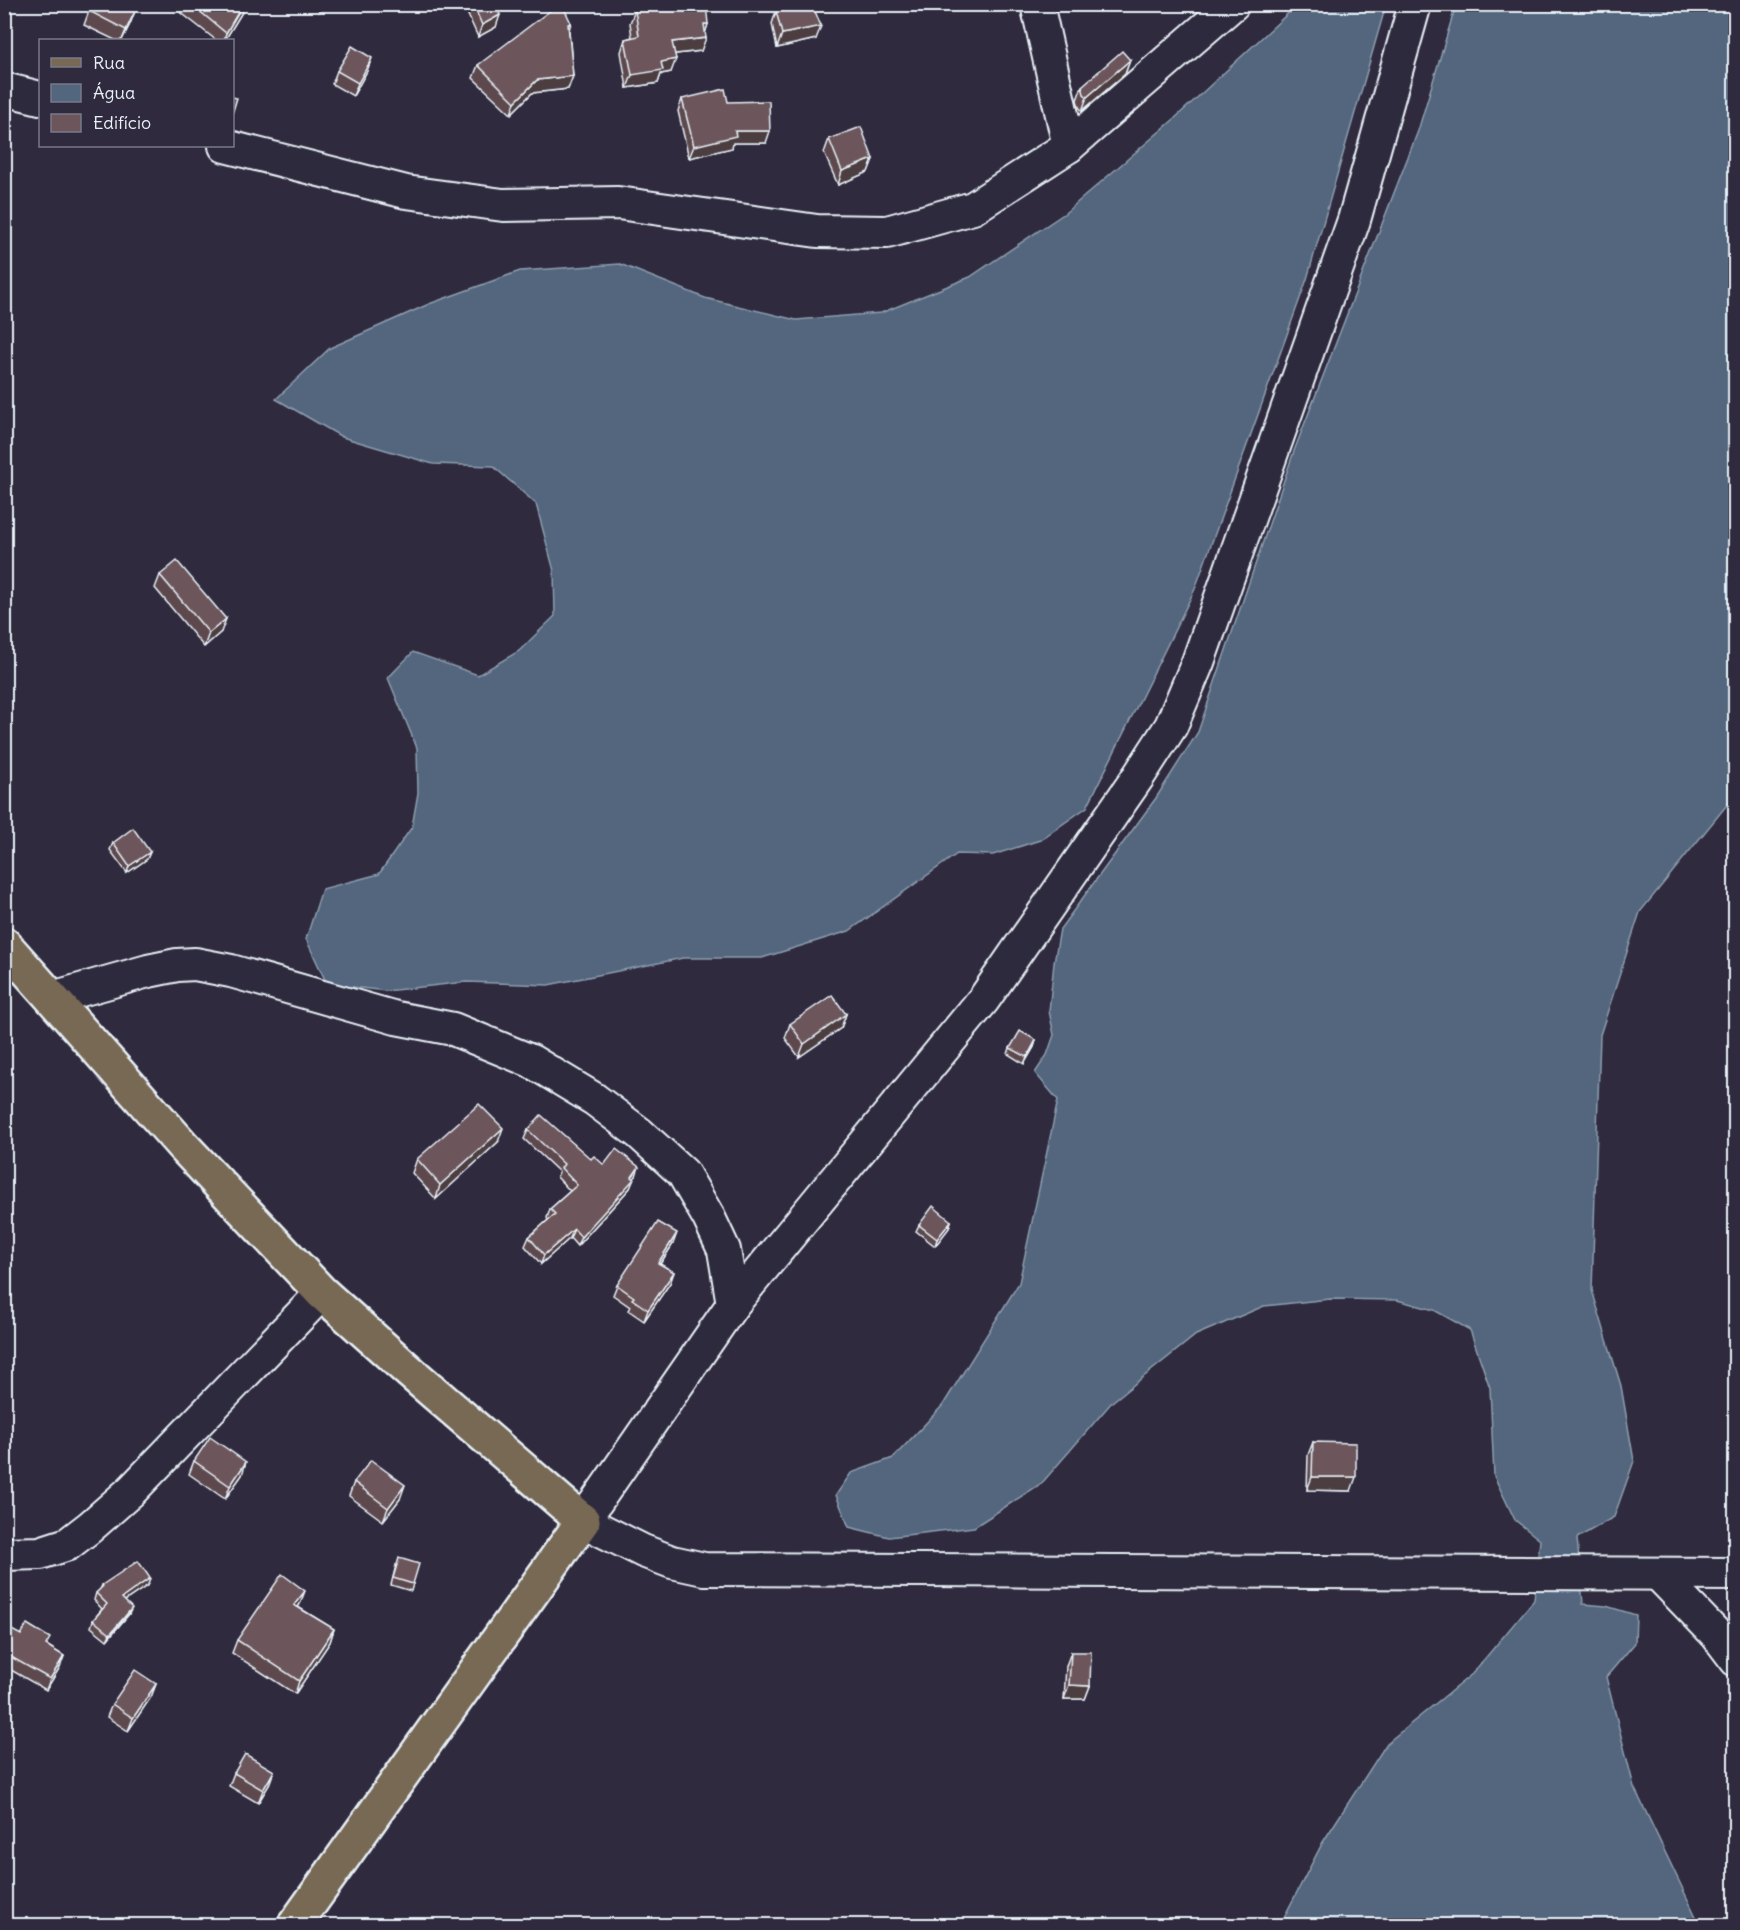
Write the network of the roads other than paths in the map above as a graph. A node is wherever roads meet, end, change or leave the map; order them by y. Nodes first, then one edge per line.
1 (1037, 4) edge
2 (1233, 4) edge
3 (1414, 4) edge
4 (4, 89) edge
5 (39, 98) edge
6 (229, 147) edge
7 (1069, 147) junction
8 (4, 944) edge
9 (52, 998) junction
10 (322, 1293) junction
11 (733, 1304) junction
12 (583, 1521) junction
13 (4, 1554) edge
14 (1736, 1574) edge
15 (1659, 1575) junction
16 (1736, 1660) edge
17 (294, 1926) edge

1 - 7 street
2 - 7 street
3 - 11 street
4 - 5 street
6 - 7 street
8 - 9 main road
9 - 10 main road
9 - 11 street
10 - 12 main road
10 - 13 street
11 - 12 street
12 - 15 street
12 - 17 main road
14 - 15 street
15 - 16 street

